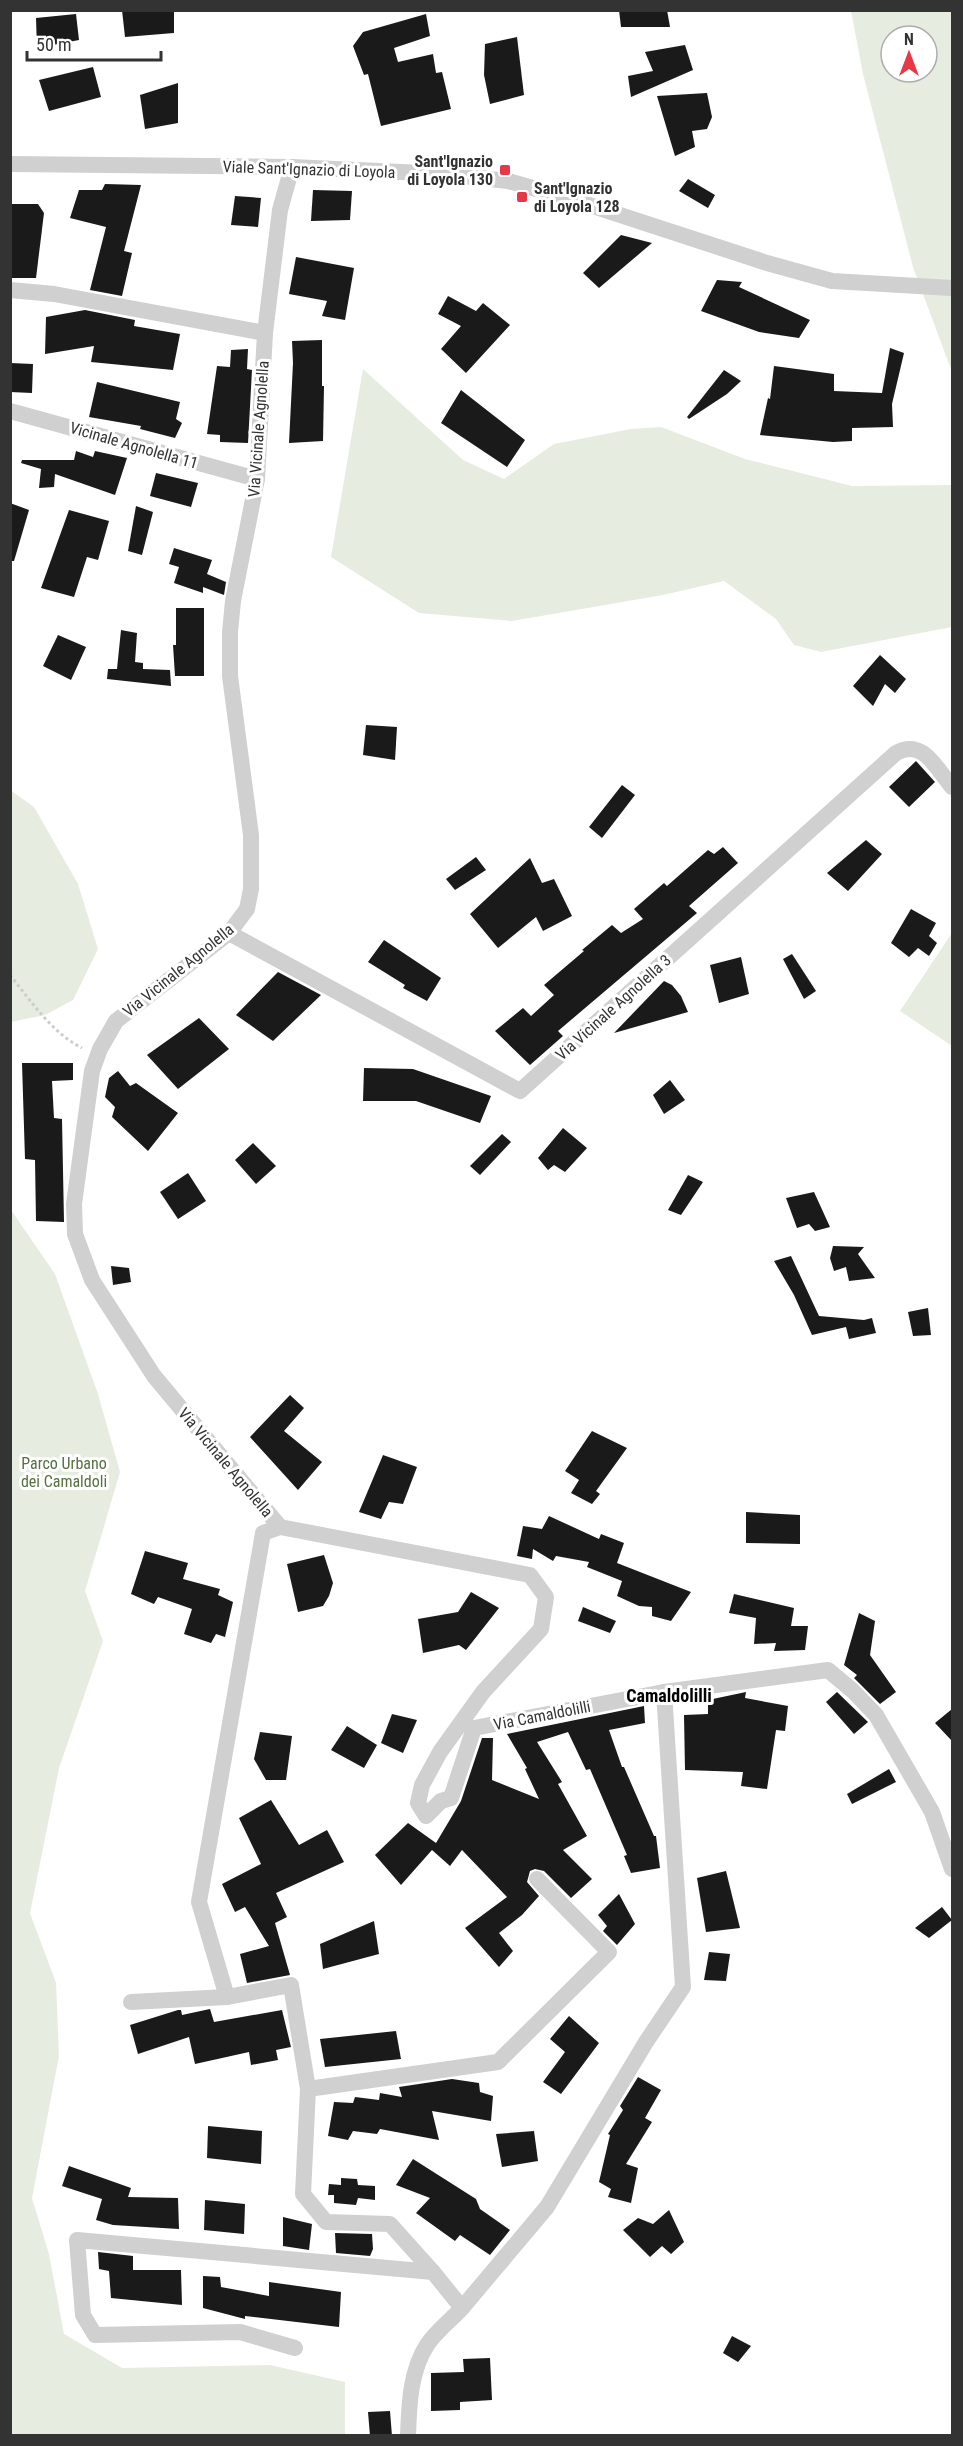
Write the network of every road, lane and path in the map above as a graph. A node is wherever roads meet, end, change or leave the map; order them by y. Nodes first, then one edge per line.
1 (10, 164) edge
2 (292, 167) junction
3 (952, 288) edge
4 (10, 290) edge
5 (265, 333) junction
6 (10, 411) edge
7 (257, 479) junction
8 (952, 787) edge
9 (229, 933) junction
10 (10, 975) edge
11 (97, 1057) junction
12 (280, 1527) junction
13 (664, 1692) junction
14 (952, 1869) edge
15 (537, 1879) dead end
16 (227, 1997) junction
17 (131, 2002) dead end
18 (308, 2090) junction
19 (433, 2272) junction
20 (462, 2308) junction
21 (295, 2348) dead end
22 (408, 2436) edge

1 - 2 street, Viale Sant'Ignazio di Loyola
2 - 3 street, Viale Sant'Ignazio di Loyola
2 - 5 street, Via Vicinale Agnolella
4 - 5 street
5 - 7 street, Via Vicinale Agnolella
6 - 7 street, Vicinale Agnolella 11
7 - 9 street, Via Vicinale Agnolella
8 - 9 street, Via Vicinale Agnolella 3
9 - 11 street, Via Vicinale Agnolella
10 - 11 path
11 - 12 street, Via Vicinale Agnolella
12 - 13 street, Via Camaldolilli
12 - 16 street
13 - 14 street, Via Camaldolilli
13 - 20 street
15 - 18 street
16 - 17 street
16 - 18 street
18 - 19 street
19 - 20 street
19 - 21 street
20 - 22 street

